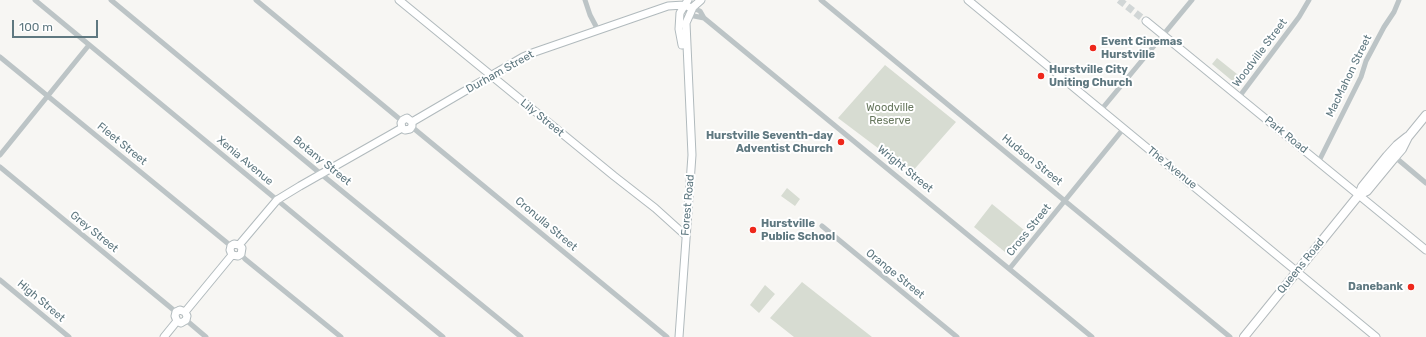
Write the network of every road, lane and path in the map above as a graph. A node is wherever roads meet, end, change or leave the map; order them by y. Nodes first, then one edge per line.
1 (35, 0) edge
2 (111, 0) edge
3 (256, 0) edge
4 (399, 0) edge
5 (586, 0) edge
6 (701, 0) edge
7 (821, 0) edge
8 (968, 0) edge
9 (1192, 0) edge
10 (1310, 0) edge
11 (1400, 0) edge
12 (686, 2) edge
13 (659, 8) junction
14 (691, 11) junction
15 (680, 13) junction
16 (1146, 21) tunnel mouth
17 (598, 30) junction
18 (1163, 36) junction
19 (90, 45) junction
20 (0, 57) edge
21 (687, 73) junction
22 (492, 76) junction
23 (48, 96) junction
24 (1239, 97) junction
25 (1101, 110) junction
26 (1426, 115) edge
27 (402, 124) junction
28 (412, 125) junction
29 (1124, 128) junction
30 (1408, 137) junction
31 (0, 155) edge
32 (1395, 157) junction
33 (1319, 161) junction
34 (0, 167) edge
35 (321, 174) junction
36 (1426, 183) edge
37 (1359, 195) junction
38 (277, 200) junction
39 (1066, 201) junction
40 (822, 226) dead end
41 (686, 235) junction
42 (239, 245) junction
43 (231, 246) junction
44 (1426, 250) edge
45 (241, 254) junction
46 (232, 255) junction
47 (1010, 268) junction
48 (1297, 271) junction
49 (0, 280) edge
50 (176, 312) junction
51 (185, 312) junction
52 (186, 320) junction
53 (177, 322) junction
54 (69, 337) edge
55 (164, 337) edge
56 (206, 337) edge
57 (341, 337) edge
58 (443, 337) edge
59 (521, 337) edge
60 (668, 337) edge
61 (679, 337) edge
62 (957, 337) edge
63 (1092, 337) edge
64 (1230, 337) edge
65 (1244, 337) edge
66 (1376, 337) edge

1 - 19 street, Xenia Avenue
2 - 35 street, Botany Street
3 - 27 street
4 - 22 street, Lily Street
5 - 17 street
6 - 14 street
7 - 39 street, Hudson Street
8 - 25 street, The Avenue
9 - 18 street
10 - 24 street, Woodville Street
11 - 33 street, MacMahon Street
12 - 13 street, Durham Street
12 - 14 street
12 - 15 street, Forest Road
13 - 15 street
13 - 17 street, Durham Street
14 - 15 street
14 - 21 street, Forest Road
14 - 47 street, Wright Street
15 - 21 street, Forest Road
16 - 18 street, Park Road
17 - 22 street, Durham Street
18 - 24 street, Park Road
18 - 25 street
19 - 23 street
19 - 38 street, Xenia Avenue
20 - 23 street, Fleet Street
21 - 41 street, Forest Road
22 - 28 street, Durham Street
22 - 41 street, Lily Street
23 - 31 street
23 - 43 street, Fleet Street
24 - 33 street, Park Road
25 - 29 street, The Avenue
26 - 30 main road, Queens Road
27 - 28 street
27 - 35 street
28 - 60 street, Cronulla Street
29 - 39 street, Cross Street
29 - 48 street, The Avenue
30 - 32 main road, Queens Road
30 - 37 main road, Queens Road
32 - 36 street
32 - 37 main road, Queens Road
33 - 37 street, Park Road
34 - 50 street, Grey Street
35 - 38 street
35 - 59 street, Botany Street
37 - 44 street, Park Road
37 - 48 main road, Queens Road
38 - 42 street
38 - 58 street, Xenia Avenue
39 - 47 street, Cross Street
39 - 64 street, Hudson Street
40 - 62 street, Orange Street
41 - 61 street, Forest Road
42 - 43 street
42 - 45 street
43 - 46 street
45 - 46 street
45 - 57 street
46 - 51 street
47 - 63 street, Wright Street
48 - 65 main road, Queens Road
48 - 66 street, The Avenue
49 - 54 street, High Street
50 - 51 street
50 - 53 street
51 - 52 street
52 - 53 street
52 - 56 street
53 - 55 street

